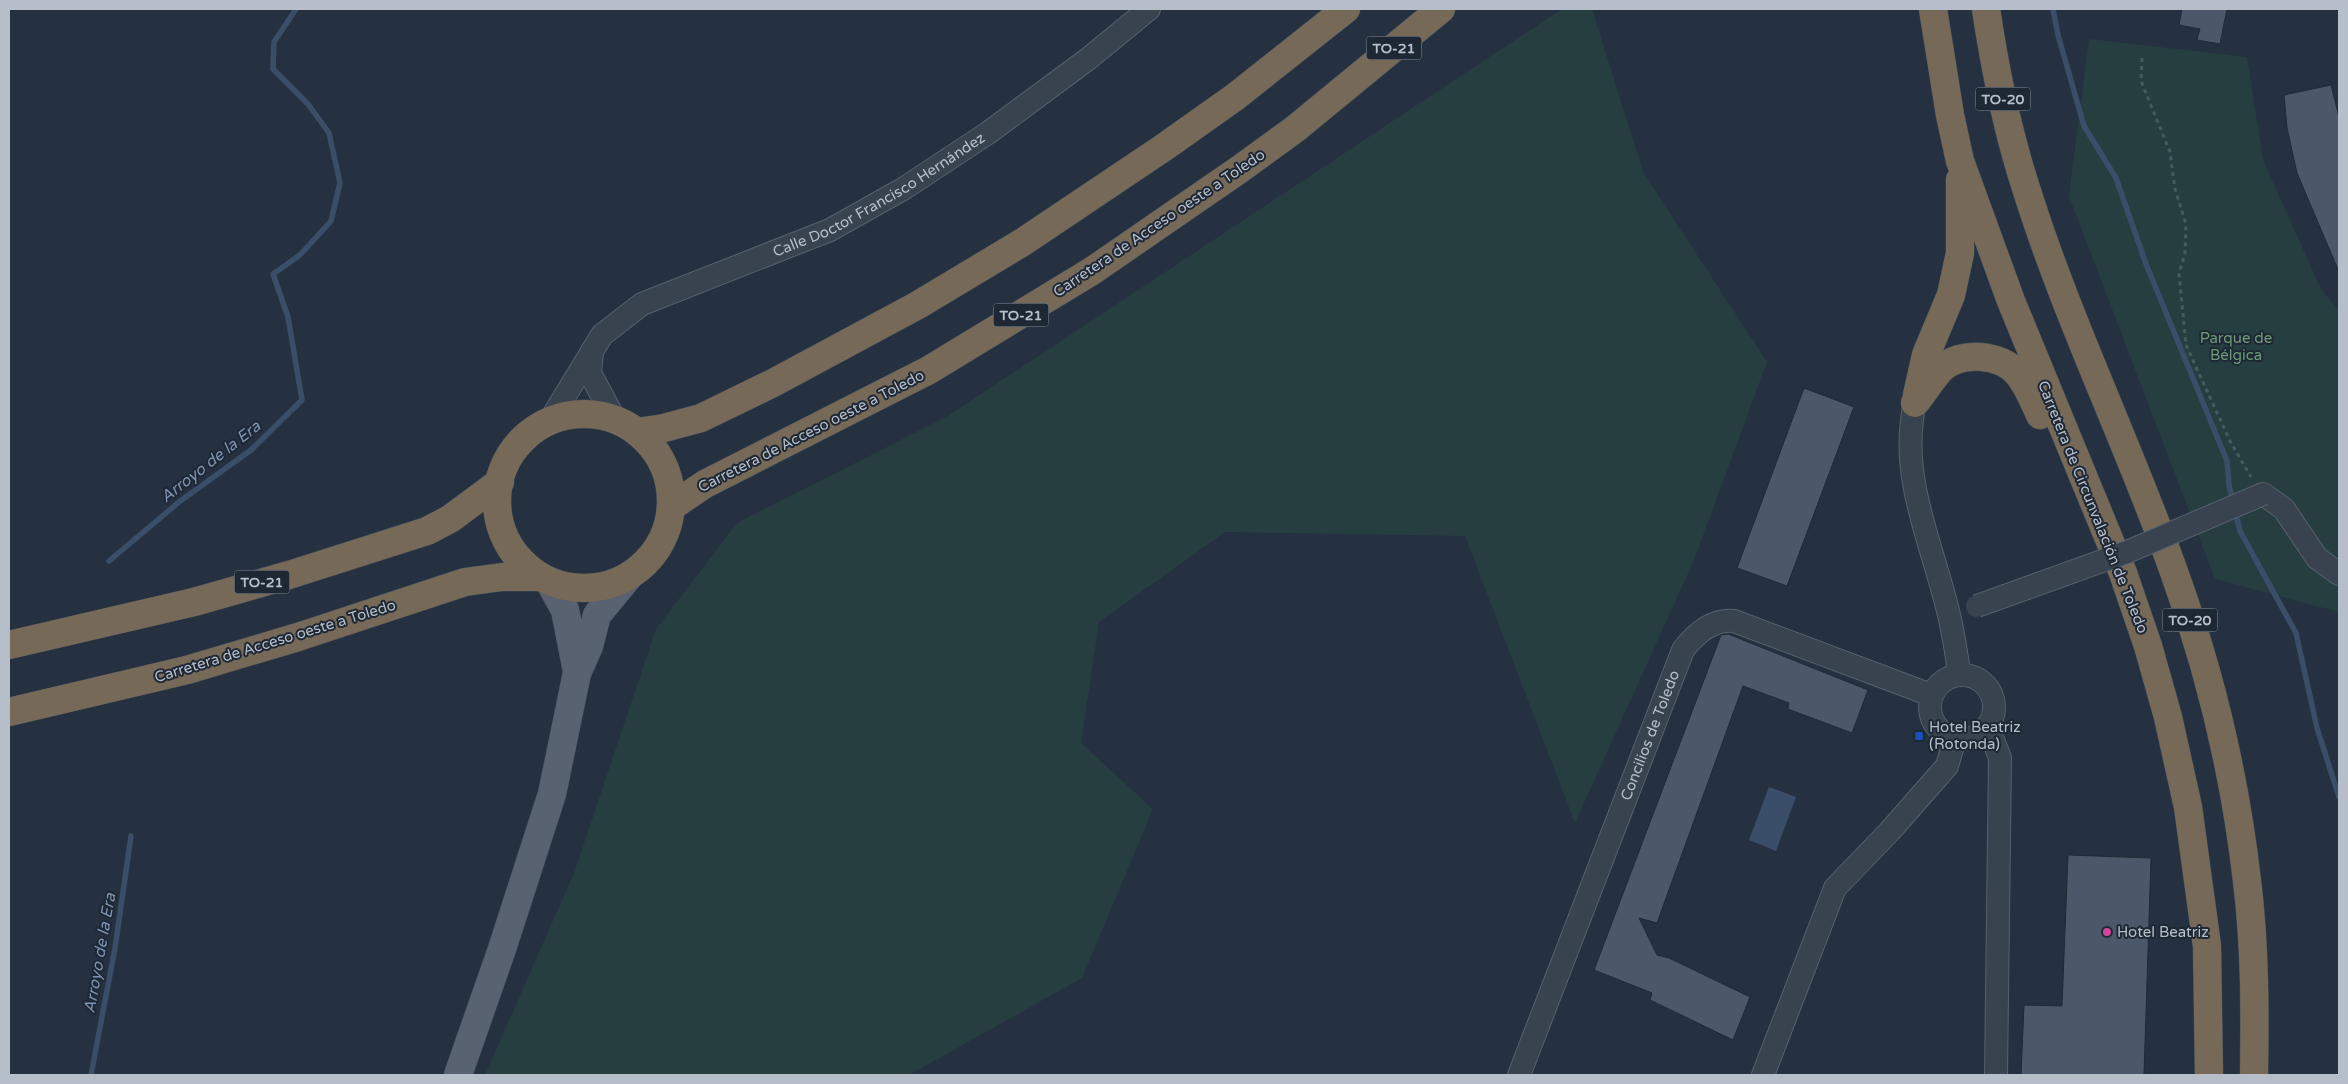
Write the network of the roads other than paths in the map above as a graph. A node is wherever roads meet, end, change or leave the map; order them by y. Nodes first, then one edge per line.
1 (1149, 9) edge
2 (1346, 9) edge
3 (1440, 9) edge
4 (1933, 9) edge
5 (1986, 9) edge
6 (1960, 161) junction
7 (592, 351) junction
8 (1916, 403) junction
9 (548, 422) junction
10 (626, 426) junction
11 (500, 482) junction
12 (671, 507) junction
13 (2100, 520) junction
14 (2339, 574) edge
15 (630, 575) junction
16 (545, 579) junction
17 (1977, 606) dead end
18 (9, 645) edge
19 (577, 673) junction
20 (1960, 675) junction
21 (1931, 695) junction
22 (9, 712) edge
23 (1988, 727) junction
24 (1955, 739) junction
25 (458, 1075) edge
26 (1519, 1075) edge
27 (1763, 1075) edge
28 (1996, 1075) edge
29 (2209, 1075) edge
30 (2254, 1075) edge

1 - 7 street, Calle Doctor Francisco Hernández
2 - 10 highway, Carretera de Acceso oeste a Toledo
3 - 12 highway, Carretera de Acceso oeste a Toledo / TO-21
4 - 6 highway, Carretera de Circunvalación de Toledo / TO-20
5 - 30 highway, TO-20
6 - 8 highway
6 - 13 highway, Carretera de Circunvalación de Toledo / TO-20
7 - 9 street, Calle Doctor Francisco Hernández
7 - 10 street
8 - 13 highway
8 - 20 street
9 - 10 highway, Carretera de Acceso oeste a Toledo
9 - 11 highway, Carretera de Acceso oeste a Toledo
10 - 12 highway, Carretera de Acceso oeste a Toledo
11 - 16 highway, Carretera de Acceso oeste a Toledo
11 - 18 highway, TO-21
12 - 15 highway, Carretera de Acceso oeste a Toledo
13 - 29 highway, Carretera de Circunvalación de Toledo / TO-20
14 - 17 street, bridge
15 - 16 highway, Carretera de Acceso oeste a Toledo
15 - 19 main road
16 - 19 main road
16 - 22 highway, Carretera de Acceso oeste a Toledo
19 - 25 main road
20 - 21 street
20 - 23 street
21 - 24 street
21 - 26 street, Concilios de Toledo
23 - 24 street
23 - 28 street
24 - 27 street

